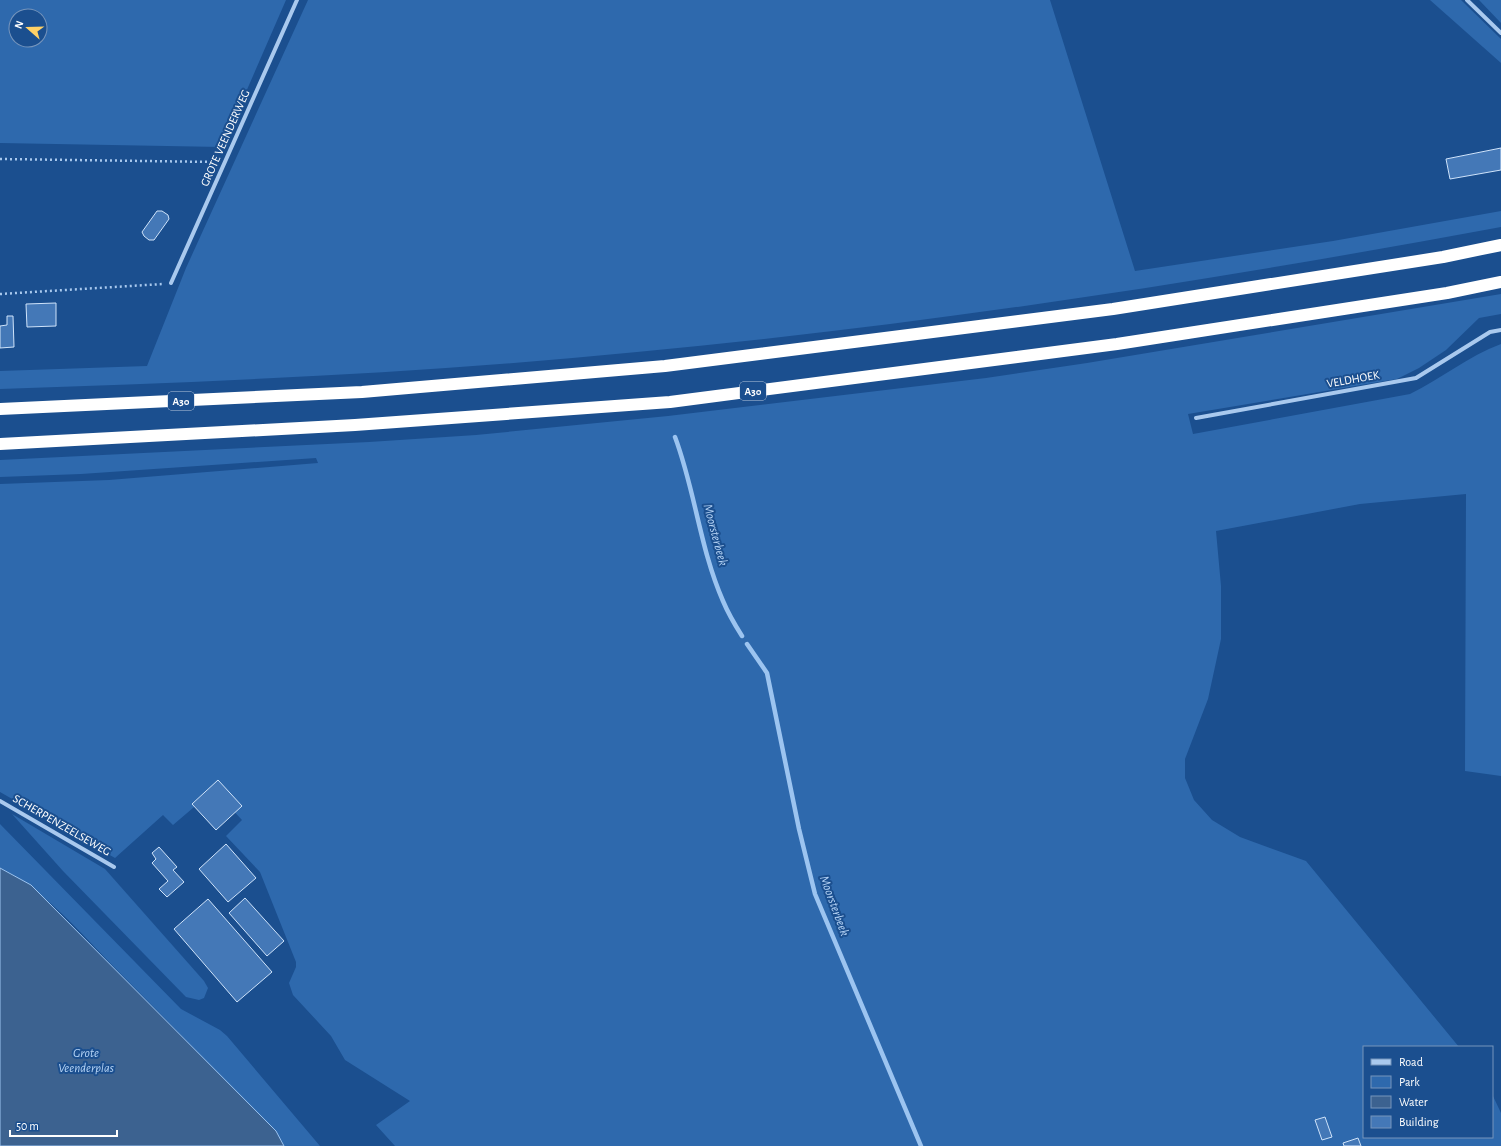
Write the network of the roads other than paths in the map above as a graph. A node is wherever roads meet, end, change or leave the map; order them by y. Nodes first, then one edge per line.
1 (297, 0) edge
2 (1467, 0) edge
3 (1501, 33) edge
4 (1501, 246) edge
5 (1501, 282) edge
6 (171, 283) road end
7 (1501, 330) edge
8 (0, 409) edge
9 (1196, 418) dead end
10 (0, 444) edge
11 (0, 801) edge
12 (114, 867) dead end

1 - 6 street, GROTE VEENDERWEG
2 - 3 street
4 - 8 highway, A30
5 - 10 highway, A30
7 - 9 street, VELDHOEK
11 - 12 street, SCHERPENZEELSEWEG

